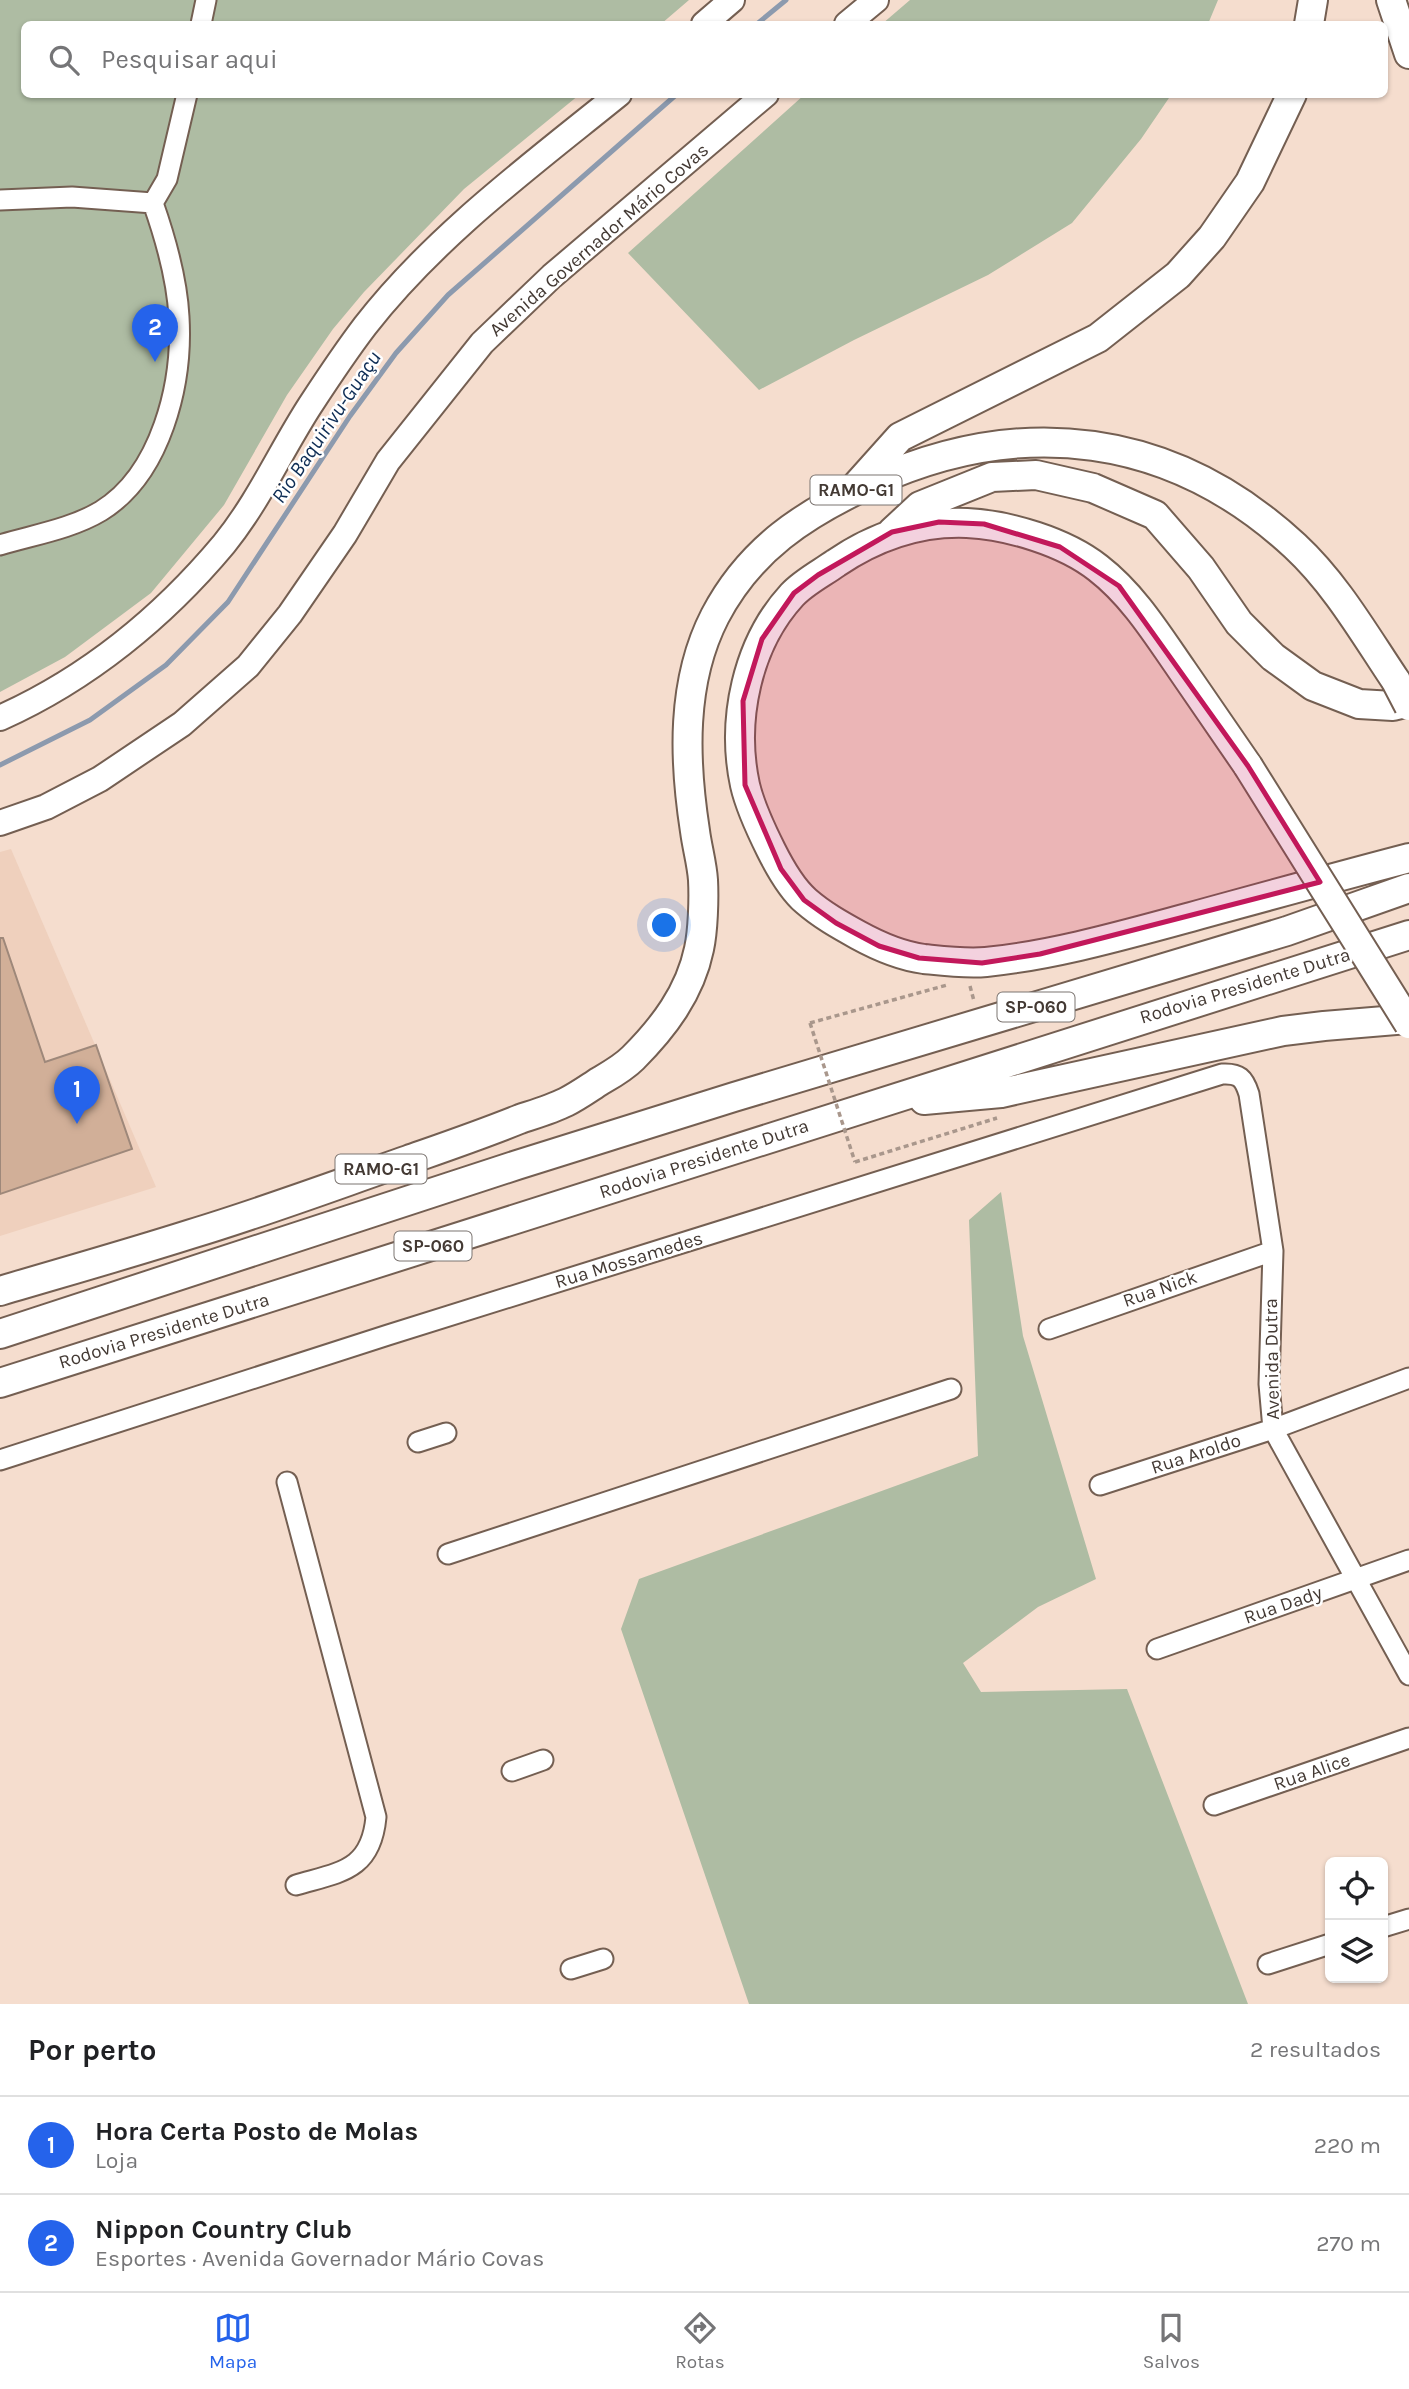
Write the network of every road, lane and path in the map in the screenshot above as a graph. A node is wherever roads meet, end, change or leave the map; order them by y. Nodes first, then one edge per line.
1 (206, 0) edge
2 (732, 0) edge
3 (876, 0) edge
4 (1313, 0) edge
5 (1391, 0) edge
6 (202, 21) edge
7 (708, 21) edge
8 (851, 21) edge
9 (1309, 21) edge
10 (1409, 54) edge
11 (186, 98) edge
12 (614, 98) edge
13 (761, 98) edge
14 (1290, 98) edge
15 (0, 200) edge
16 (153, 204) junction
17 (851, 493) junction
18 (892, 532) junction
19 (0, 545) edge
20 (1409, 704) edge
21 (0, 718) edge
22 (0, 823) edge
23 (1409, 858) edge
24 (1409, 888) edge
25 (1409, 935) edge
26 (954, 983) dead end
27 (1409, 1022) edge
28 (1249, 1094) joint
29 (866, 1106) junction
30 (1008, 1115) dead end
31 (1273, 1251) junction
32 (0, 1291) edge
33 (1049, 1329) dead end
34 (0, 1334) edge
35 (1409, 1378) edge
36 (0, 1382) edge
37 (951, 1389) dead end
38 (1273, 1429) junction
39 (446, 1433) dead end
40 (418, 1442) dead end
41 (0, 1460) edge
42 (287, 1482) dead end
43 (1100, 1485) dead end
44 (448, 1554) dead end
45 (1409, 1560) edge
46 (1356, 1580) junction
47 (1157, 1649) dead end
48 (1409, 1675) edge
49 (1409, 1738) edge
50 (543, 1760) dead end
51 (512, 1771) dead end
52 (1214, 1805) dead end
53 (296, 1885) dead end
54 (1409, 1919) edge
55 (1388, 1925) edge
56 (1325, 1946) edge
57 (603, 1959) dead end
58 (1268, 1964) dead end
59 (570, 1969) dead end

1 - 6 street
2 - 7 main road
3 - 8 main road
4 - 9 highway
5 - 10 highway
11 - 16 street
12 - 21 main road
13 - 22 main road, Avenida Governador Mário Covas
14 - 17 highway
15 - 16 street
16 - 19 street
17 - 20 highway, RAMO-G1, bridge
17 - 32 highway, RAMO-G1
18 - 20 highway
18 - 23 highway
18 - 27 highway, bridge
24 - 34 highway, Rodovia Presidente Dutra / SP-060
25 - 29 highway, Rodovia Presidente Dutra / SP-060
26 - 30 path, bridge
27 - 29 highway
28 - 31 street, Avenida Dutra
28 - 41 street, Rua Mossamedes
29 - 36 highway, Rodovia Presidente Dutra / SP-060
31 - 33 street, Rua Nick
31 - 38 street, Avenida Dutra
35 - 38 street, Rua Aroldo
37 - 44 street
38 - 43 street, Rua Aroldo
38 - 46 street, Avenida Dutra
39 - 40 street
42 - 53 street
45 - 46 street, Rua Dady
46 - 47 street, Rua Dady
46 - 48 street, Avenida Dutra
49 - 52 street, Rua Alice
50 - 51 street
54 - 55 street
56 - 58 street
57 - 59 street

